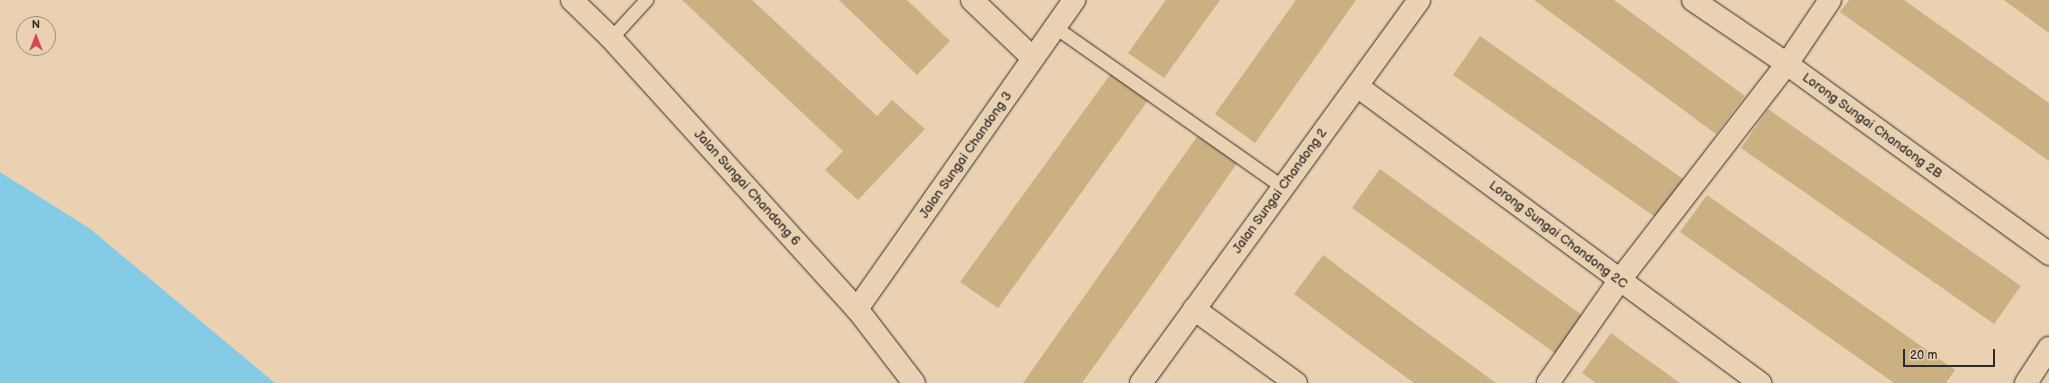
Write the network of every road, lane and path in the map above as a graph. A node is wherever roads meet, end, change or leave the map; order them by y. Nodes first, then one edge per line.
1 (572, 0) edge
2 (646, 0) edge
3 (972, 0) edge
4 (1074, 0) edge
5 (1419, 0) edge
6 (1693, 0) edge
7 (1830, 0) edge
8 (1055, 27) junction
9 (611, 38) junction
10 (1033, 58) junction
11 (1787, 64) junction
12 (1357, 86) junction
13 (1283, 187) junction
14 (2049, 254) edge
15 (1619, 281) junction
16 (857, 309) junction
17 (1194, 309) junction
18 (2049, 348) edge
19 (914, 383) edge
20 (1141, 383) edge
21 (1296, 383) edge
22 (1548, 383) edge
23 (1760, 383) edge
24 (2026, 383) edge

1 - 9 street, Jalan Sungai Chandong 6
2 - 9 lane
3 - 10 street
4 - 8 street, Jalan Sungai Chandong 3
5 - 12 street, Jalan Sungai Chandong 2
6 - 11 street, Lorong Sungai Chandong 2B
7 - 11 street
8 - 10 street, Jalan Sungai Chandong 3
8 - 13 lane
9 - 16 street, Jalan Sungai Chandong 6
10 - 16 street, Jalan Sungai Chandong 3
11 - 14 street, Lorong Sungai Chandong 2B
11 - 15 street
12 - 13 street, Jalan Sungai Chandong 2
12 - 15 street, Lorong Sungai Chandong 2C
13 - 17 street, Jalan Sungai Chandong 2
15 - 22 street
15 - 23 street, Lorong Sungai Chandong 2C
16 - 19 street, Jalan Sungai Chandong 6
17 - 20 street, Jalan Sungai Chandong 2
17 - 21 street
18 - 24 street

